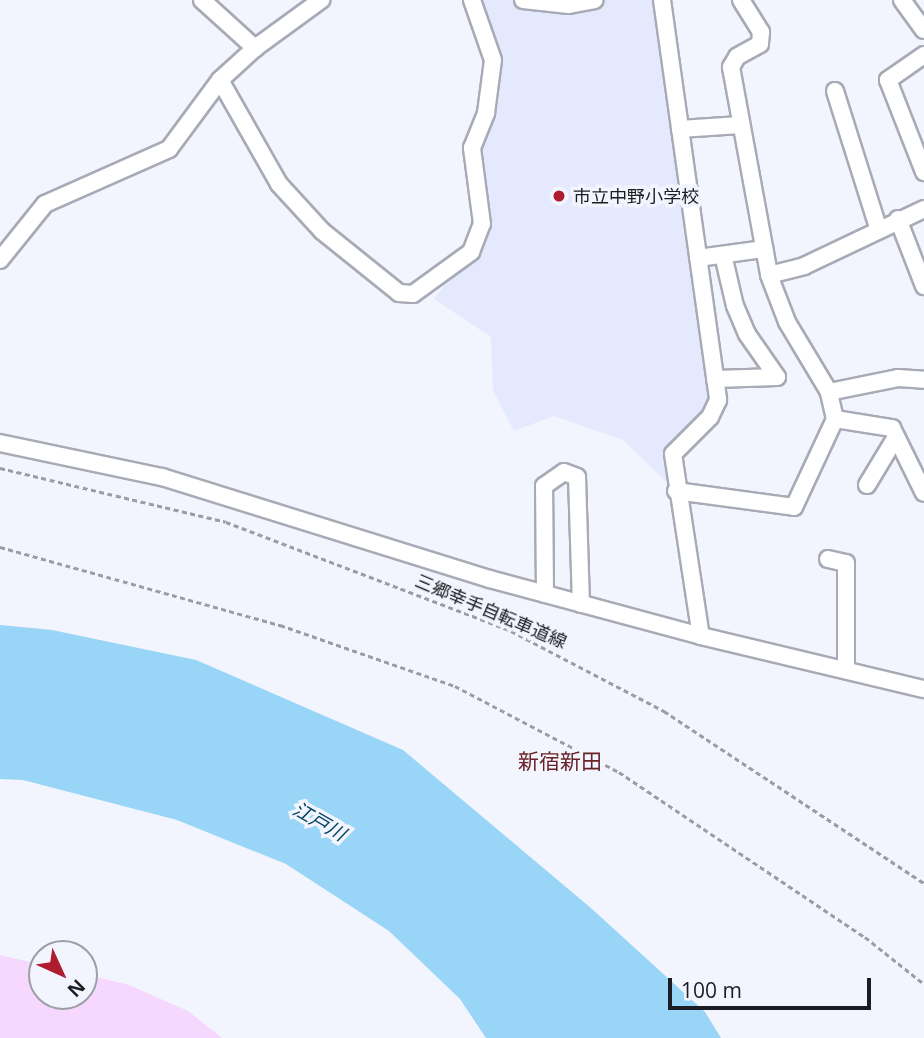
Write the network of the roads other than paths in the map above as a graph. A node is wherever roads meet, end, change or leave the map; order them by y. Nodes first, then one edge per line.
1 (202, 0) edge
2 (321, 0) edge
3 (472, 0) edge
4 (523, 0) edge
5 (596, 0) edge
6 (662, 0) edge
7 (741, 0) edge
8 (902, 0) edge
9 (924, 30) edge
10 (254, 48) junction
11 (924, 55) edge
12 (220, 80) junction
13 (835, 91) dead end
14 (740, 125) junction
15 (680, 129) junction
16 (924, 172) edge
17 (924, 209) edge
18 (898, 219) junction
19 (878, 227) junction
20 (764, 249) junction
21 (723, 255) junction
22 (698, 258) junction
23 (0, 260) edge
24 (769, 275) junction
25 (924, 286) edge
26 (715, 379) junction
27 (924, 380) edge
28 (829, 392) junction
29 (835, 419) junction
30 (896, 437) junction
31 (0, 443) edge
32 (867, 485) dead end
33 (677, 491) junction
34 (923, 491) edge
35 (828, 559) dead end
36 (545, 594) junction
37 (581, 604) junction
38 (701, 636) junction
39 (846, 670) junction
40 (924, 689) edge

1 - 10 street
2 - 10 street
3 - 12 street
4 - 5 street
6 - 15 street
7 - 14 street
8 - 9 street
10 - 12 street
11 - 16 street
12 - 23 street
13 - 19 street
14 - 15 street
14 - 20 street
15 - 22 street
17 - 18 street
18 - 19 street
18 - 25 street
19 - 24 street
20 - 21 street
20 - 24 street
21 - 22 street
21 - 26 street
22 - 26 street
24 - 28 street
26 - 33 street
27 - 28 street
28 - 29 street
29 - 30 street
29 - 33 street
30 - 32 street
30 - 34 street
31 - 36 street
33 - 38 street
35 - 39 street
36 - 37 street
36 - 37 street
37 - 38 street
38 - 39 street
39 - 40 street

